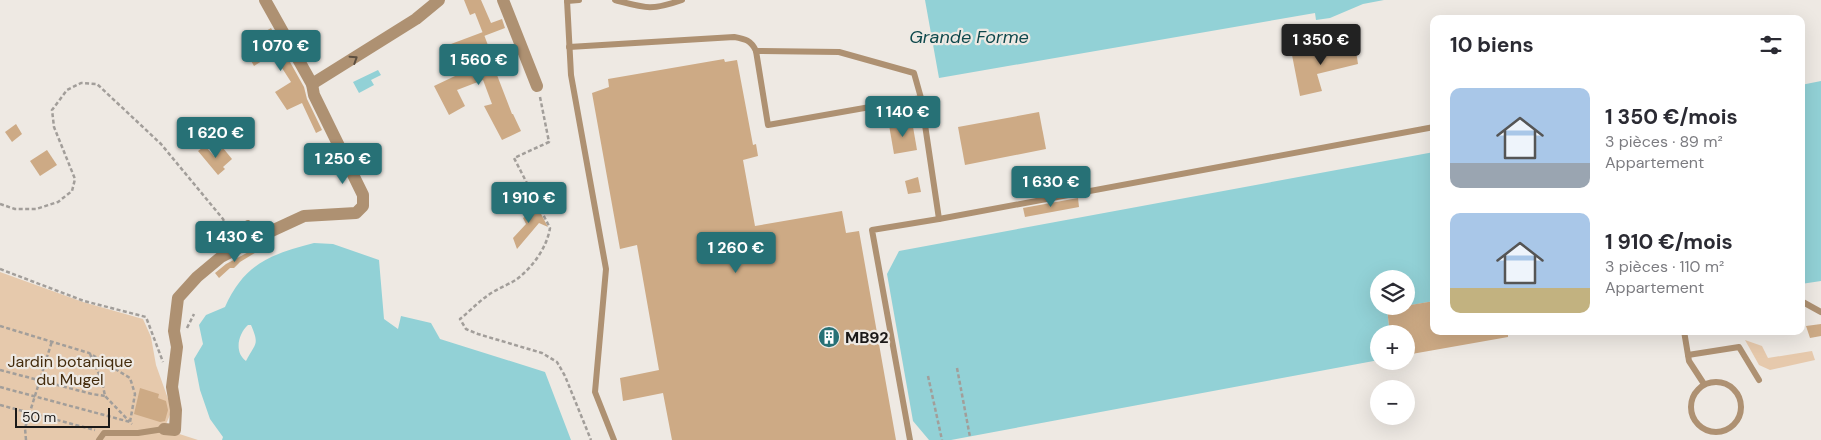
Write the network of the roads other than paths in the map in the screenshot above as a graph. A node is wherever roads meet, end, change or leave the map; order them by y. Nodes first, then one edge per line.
1 (265, 0) edge
2 (439, 0) edge
3 (503, 0) edge
4 (579, 0) edge
5 (616, 0) edge
6 (682, 0) edge
7 (567, 1) edge
8 (569, 47) junction
9 (756, 52) junction
10 (312, 84) junction
11 (537, 86) road end
12 (922, 98) junction
13 (1430, 128) edge
14 (939, 219) junction
15 (256, 238) junction
16 (262, 249) dead end
17 (1805, 303) edge
18 (1821, 312) edge
19 (1685, 335) edge
20 (1688, 355) junction
21 (1759, 380) dead end
22 (1704, 384) junction
23 (164, 429) joint
24 (1713, 432) junction
25 (99, 440) edge
26 (614, 440) edge
27 (910, 440) edge
28 (1713, 440) edge

1 - 10 street
10 -> 2 street
3 - 11 street
4 - 7 lane
5 - 6 lane
7 - 8 lane
8 - 9 lane
8 - 26 lane
9 - 12 lane
9 - 12 lane
10 - 15 street
12 - 14 lane
13 - 14 lane
14 - 27 lane
15 - 16 lane
15 - 23 street
17 - 18 lane
19 - 20 lane
20 - 21 lane
20 - 22 lane
22 - 24 lane
22 - 24 lane
23 - 25 lane
24 - 28 lane

